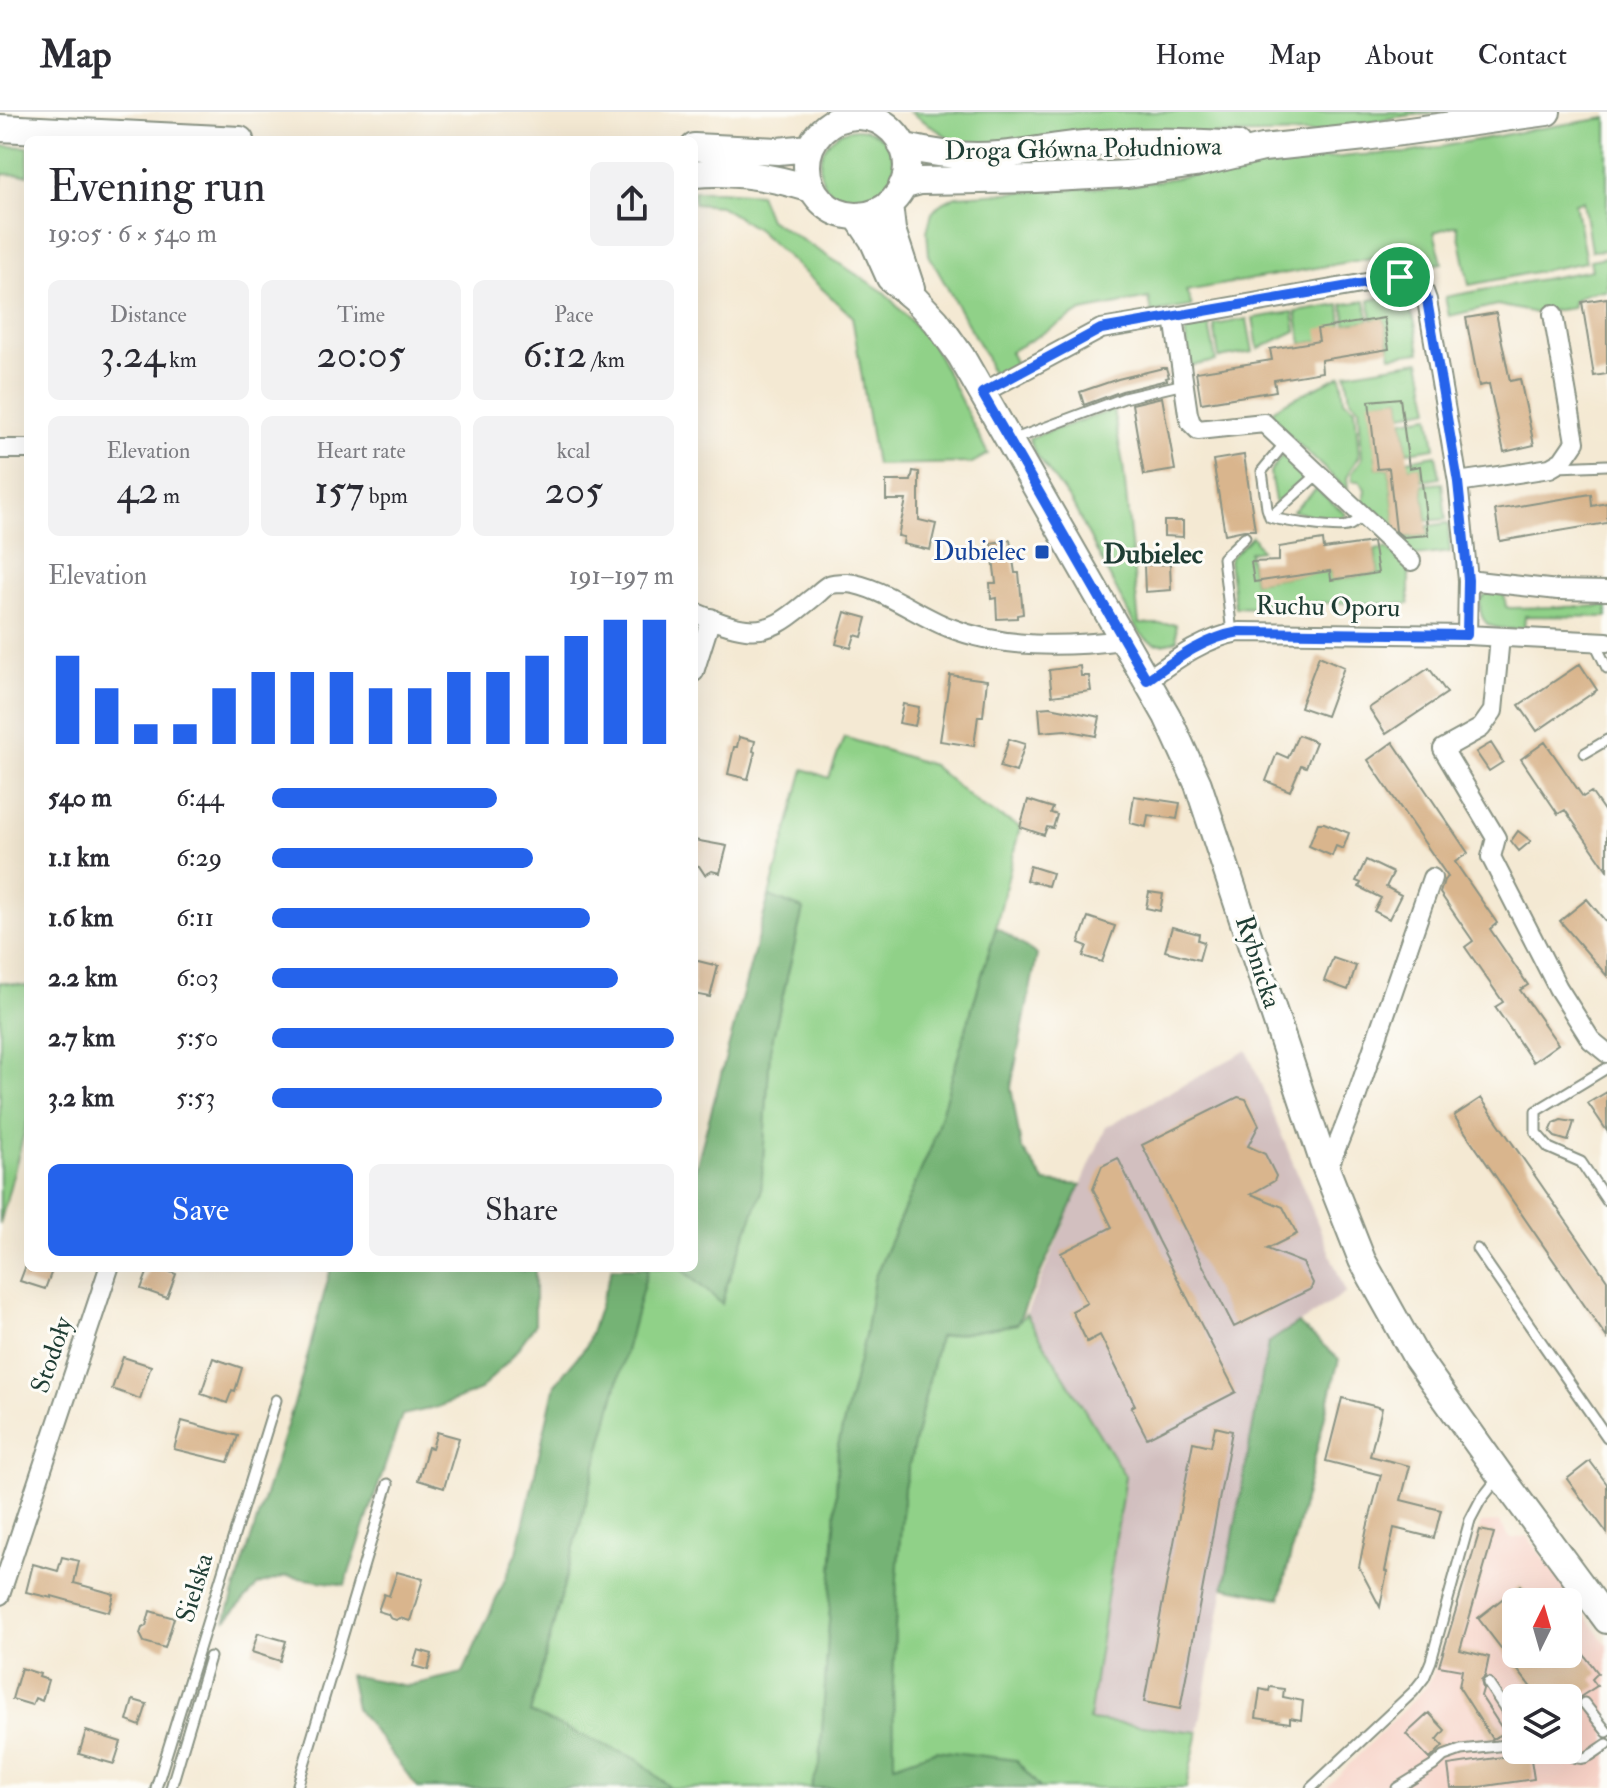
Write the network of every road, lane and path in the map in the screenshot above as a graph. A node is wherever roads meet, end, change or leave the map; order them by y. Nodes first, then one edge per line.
1 (1547, 112) edge
2 (856, 114) edge
3 (0, 128) edge
4 (819, 130) edge
5 (160, 136) edge
6 (902, 146) junction
7 (698, 147) edge
8 (1263, 148) junction
9 (698, 174) edge
10 (812, 189) junction
11 (896, 195) junction
12 (857, 216) junction
13 (915, 299) junction
14 (1553, 314) dead end
15 (1174, 317) junction
16 (1184, 384) junction
17 (982, 393) junction
18 (1009, 441) junction
19 (1285, 443) junction
20 (0, 449) edge
21 (24, 449) edge
22 (1607, 465) edge
23 (1550, 468) junction
24 (1318, 474) junction
25 (1458, 482) junction
26 (1362, 515) junction
27 (1270, 517) junction
28 (1245, 537) dead end
29 (1411, 561) dead end
30 (1468, 580) junction
31 (1607, 591) edge
32 (702, 615) edge
33 (1232, 633) junction
34 (1467, 635) junction
35 (1500, 637) junction
36 (1123, 640) junction
37 (1601, 641) edge
38 (698, 644) edge
39 (1607, 668) edge
40 (1147, 680) junction
41 (1607, 740) edge
42 (1585, 753) dead end
43 (1432, 878) dead end
44 (1607, 1053) edge
45 (1607, 1068) edge
46 (1327, 1171) junction
47 (1607, 1201) edge
48 (1477, 1249) dead end
49 (108, 1272) edge
50 (276, 1400) dead end
51 (1607, 1437) edge
52 (1500, 1475) junction
53 (388, 1484) dead end
54 (0, 1595) edge
55 (1606, 1618) edge
56 (210, 1657) dead end
57 (1488, 1683) dead end
58 (1584, 1703) dead end
59 (1502, 1704) edge
60 (1607, 1732) edge
61 (1607, 1744) edge
62 (1502, 1746) edge
63 (1582, 1759) edge
64 (156, 1788) edge
65 (171, 1788) edge
66 (297, 1788) edge
67 (1311, 1788) edge
68 (1397, 1788) edge

1 - 8 main road, Droga Główna Południowa
2 - 4 main road
2 - 6 main road
3 - 5 main road
4 - 7 main road
4 - 10 main road
6 - 8 main road, Droga Główna Południowa
6 - 11 main road
8 - 11 main road, Droga Główna Południowa
9 - 10 main road
10 - 12 main road
11 - 12 main road
11 - 13 main road, Rybnicka
12 - 13 main road, Rybnicka
13 - 17 main road, Rybnicka
14 - 23 street
15 - 16 street, Ruchu Oporu
15 - 17 street
15 - 25 street
16 - 18 lane
16 - 19 street, Ruchu Oporu
17 - 18 main road, Rybnicka
18 - 36 main road, Rybnicka
19 - 24 street, Ruchu Oporu
19 - 27 lane
20 - 21 street
22 - 23 lane
23 - 25 street
24 - 26 street, Ruchu Oporu
24 - 27 lane
25 - 30 street
26 - 27 lane
26 - 29 street, Ruchu Oporu
28 - 33 lane
30 - 31 street
30 - 34 street
32 - 36 street
32 - 38 street
33 - 34 street, Ruchu Oporu
33 - 40 street, Ruchu Oporu
34 - 35 street, Ruchu Oporu
35 - 37 street, Ruchu Oporu
35 - 44 street
36 - 40 main road, Rybnicka
37 - 39 lane
40 - 46 main road, Rybnicka
41 - 42 lane
43 - 46 street
45 - 47 lane
46 - 52 main road, Rybnicka
48 - 51 lane
49 - 54 street, Stodoły
50 - 64 lane, Sielska
52 - 55 main road, Rybnicka
52 - 67 lane
53 - 66 lane
56 - 65 lane, Sielska
57 - 59 lane
58 - 60 lane
61 - 63 lane
62 - 68 lane

